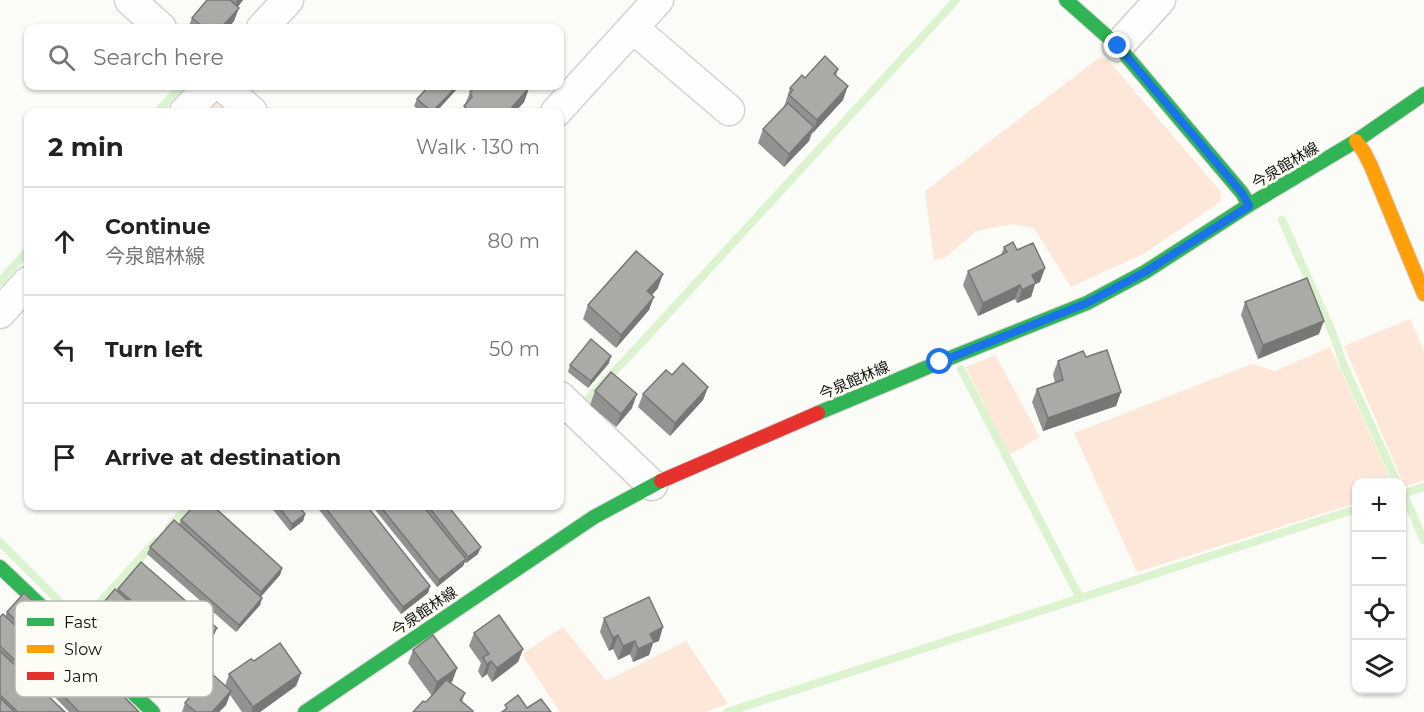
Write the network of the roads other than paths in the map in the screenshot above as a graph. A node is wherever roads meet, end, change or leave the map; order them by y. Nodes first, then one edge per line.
1 (130, 0) edge
2 (288, 0) edge
3 (658, 0) edge
4 (1066, 0) edge
5 (1160, 0) edge
6 (157, 24) edge
7 (266, 24) edge
8 (633, 28) junction
9 (1118, 46) junction
10 (206, 90) edge
11 (227, 90) edge
12 (1424, 94) edge
13 (189, 108) edge
14 (248, 108) edge
15 (560, 108) edge
16 (729, 110) dead end
17 (1356, 141) junction
18 (1249, 206) junction
19 (24, 286) edge
20 (1424, 294) edge
21 (0, 313) edge
22 (564, 401) edge
23 (652, 484) junction
24 (0, 567) edge
25 (36, 601) edge
26 (137, 697) edge
27 (153, 712) edge
28 (304, 712) edge

1 - 6 street
2 - 7 street
3 - 8 street
4 - 9 main road
5 - 9 street
8 - 15 street
8 - 16 street
9 - 18 main road
10 - 13 street
11 - 14 street
12 - 17 main road, 今泉館林線
17 - 18 main road, 今泉館林線
17 - 20 main road
18 - 23 main road, 今泉館林線
19 - 21 street
22 - 23 street
23 - 28 main road, 今泉館林線
24 - 25 main road
26 - 27 main road

